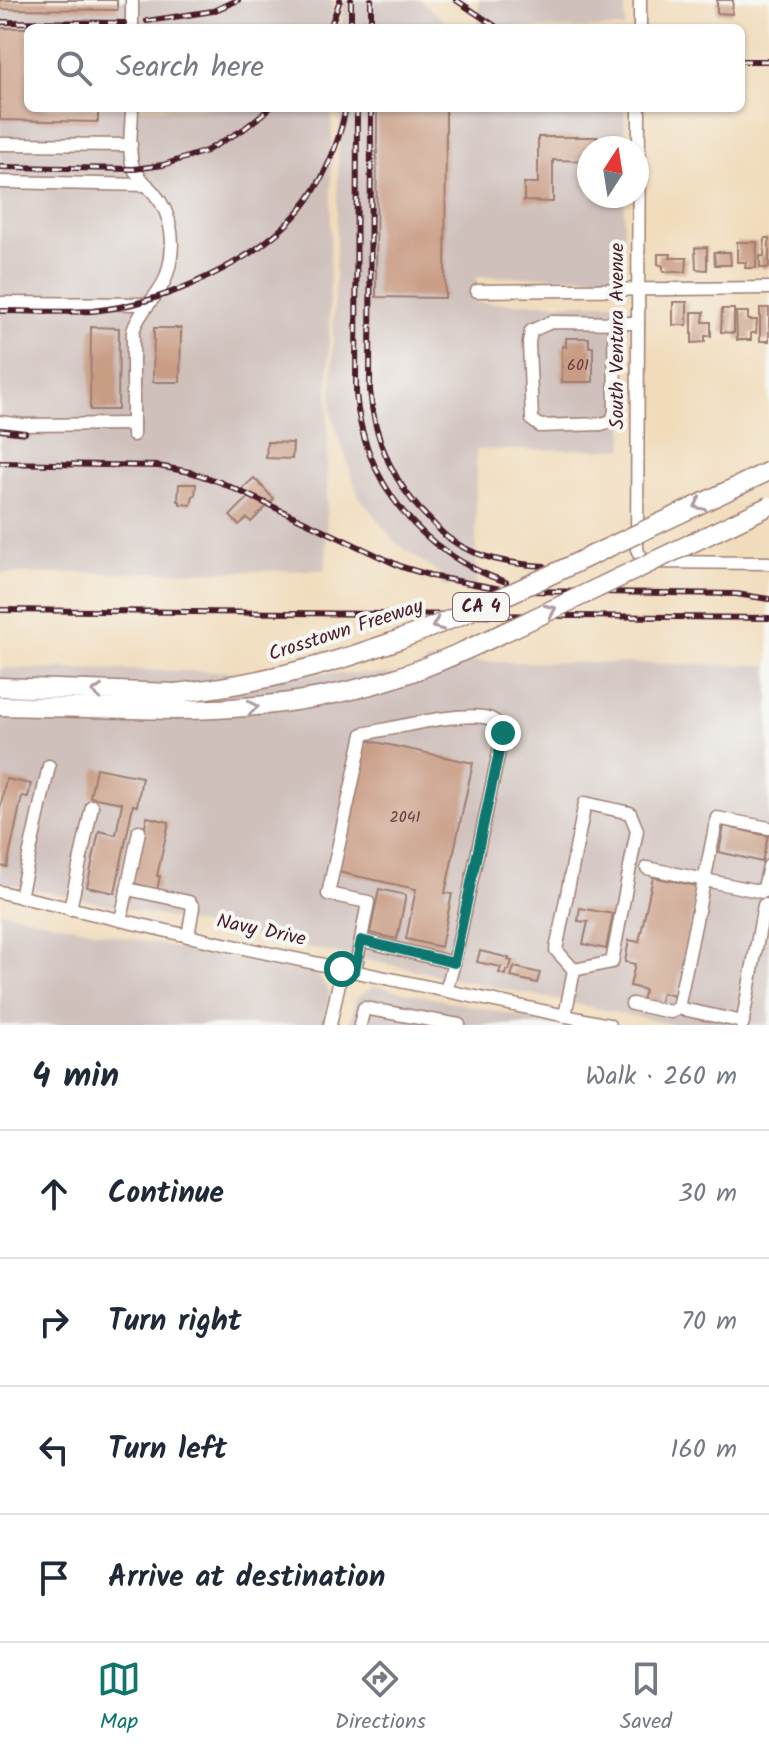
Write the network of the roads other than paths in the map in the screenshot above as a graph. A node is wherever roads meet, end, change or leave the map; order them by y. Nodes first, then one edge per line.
1 (132, 0) edge
2 (640, 0) edge
3 (132, 24) edge
4 (640, 24) edge
5 (132, 112) edge
6 (639, 112) edge
7 (0, 144) edge
8 (131, 145) junction
9 (0, 182) edge
10 (147, 185) junction
11 (769, 288) edge
12 (639, 290) junction
13 (477, 291) dead end
14 (0, 303) edge
15 (148, 304) junction
16 (614, 323) junction
17 (638, 323) junction
18 (0, 422) edge
19 (769, 471) edge
20 (769, 506) edge
21 (769, 563) edge
22 (0, 687) edge
23 (175, 702) junction
24 (0, 706) edge
25 (49, 766) dead end
26 (92, 806) dead end
27 (769, 828) edge
28 (139, 831) dead end
29 (769, 866) edge
30 (647, 868) dead end
31 (704, 881) junction
32 (127, 889) junction
33 (0, 892) edge
34 (20, 897) junction
35 (769, 906) edge
36 (70, 909) junction
37 (121, 920) junction
38 (188, 936) junction
39 (360, 946) junction
40 (454, 963) junction
41 (348, 970) junction
42 (574, 970) junction
43 (446, 991) junction
44 (632, 1004) dead end
45 (678, 1008) junction
46 (565, 1016) junction
47 (742, 1023) edge
48 (330, 1025) edge
49 (360, 1025) edge
50 (459, 1025) edge
51 (609, 1025) edge

1 - 3 street
2 - 4 street
5 - 8 street
6 - 12 street, South Ventura Avenue
7 - 8 street
8 - 10 street
9 - 10 street
10 - 15 street
11 - 12 street
12 - 13 street
12 - 17 street, South Ventura Avenue
14 - 15 street
15 - 18 street
16 - 16 street
16 - 17 street
17 - 21 street, South Ventura Avenue
19 -> 23 highway, Crosstown Freeway / CA 4, bridge
23 -> 20 highway, Crosstown Freeway / CA 4, bridge
23 -> 22 highway, Crosstown Freeway / CA 4
23 - 24 highway, Crosstown Freeway / CA 4
25 - 34 street
26 - 36 street
27 - 31 street
28 - 32 street
29 - 31 street
30 - 31 street
31 - 45 street
32 - 37 street
32 - 38 street
33 - 34 street, Navy Drive
34 - 36 street, Navy Drive
35 - 47 street
36 - 37 street, Navy Drive
37 - 38 street, Navy Drive
38 - 41 street, Navy Drive
39 - 40 street
39 - 40 street
39 - 41 street
40 - 43 street
41 - 43 street, Navy Drive
41 - 48 street
42 - 42 street
42 - 46 street
43 - 46 street, Navy Drive
44 - 45 street
45 - 47 street
46 - 51 street, Navy Drive
49 - 50 street

